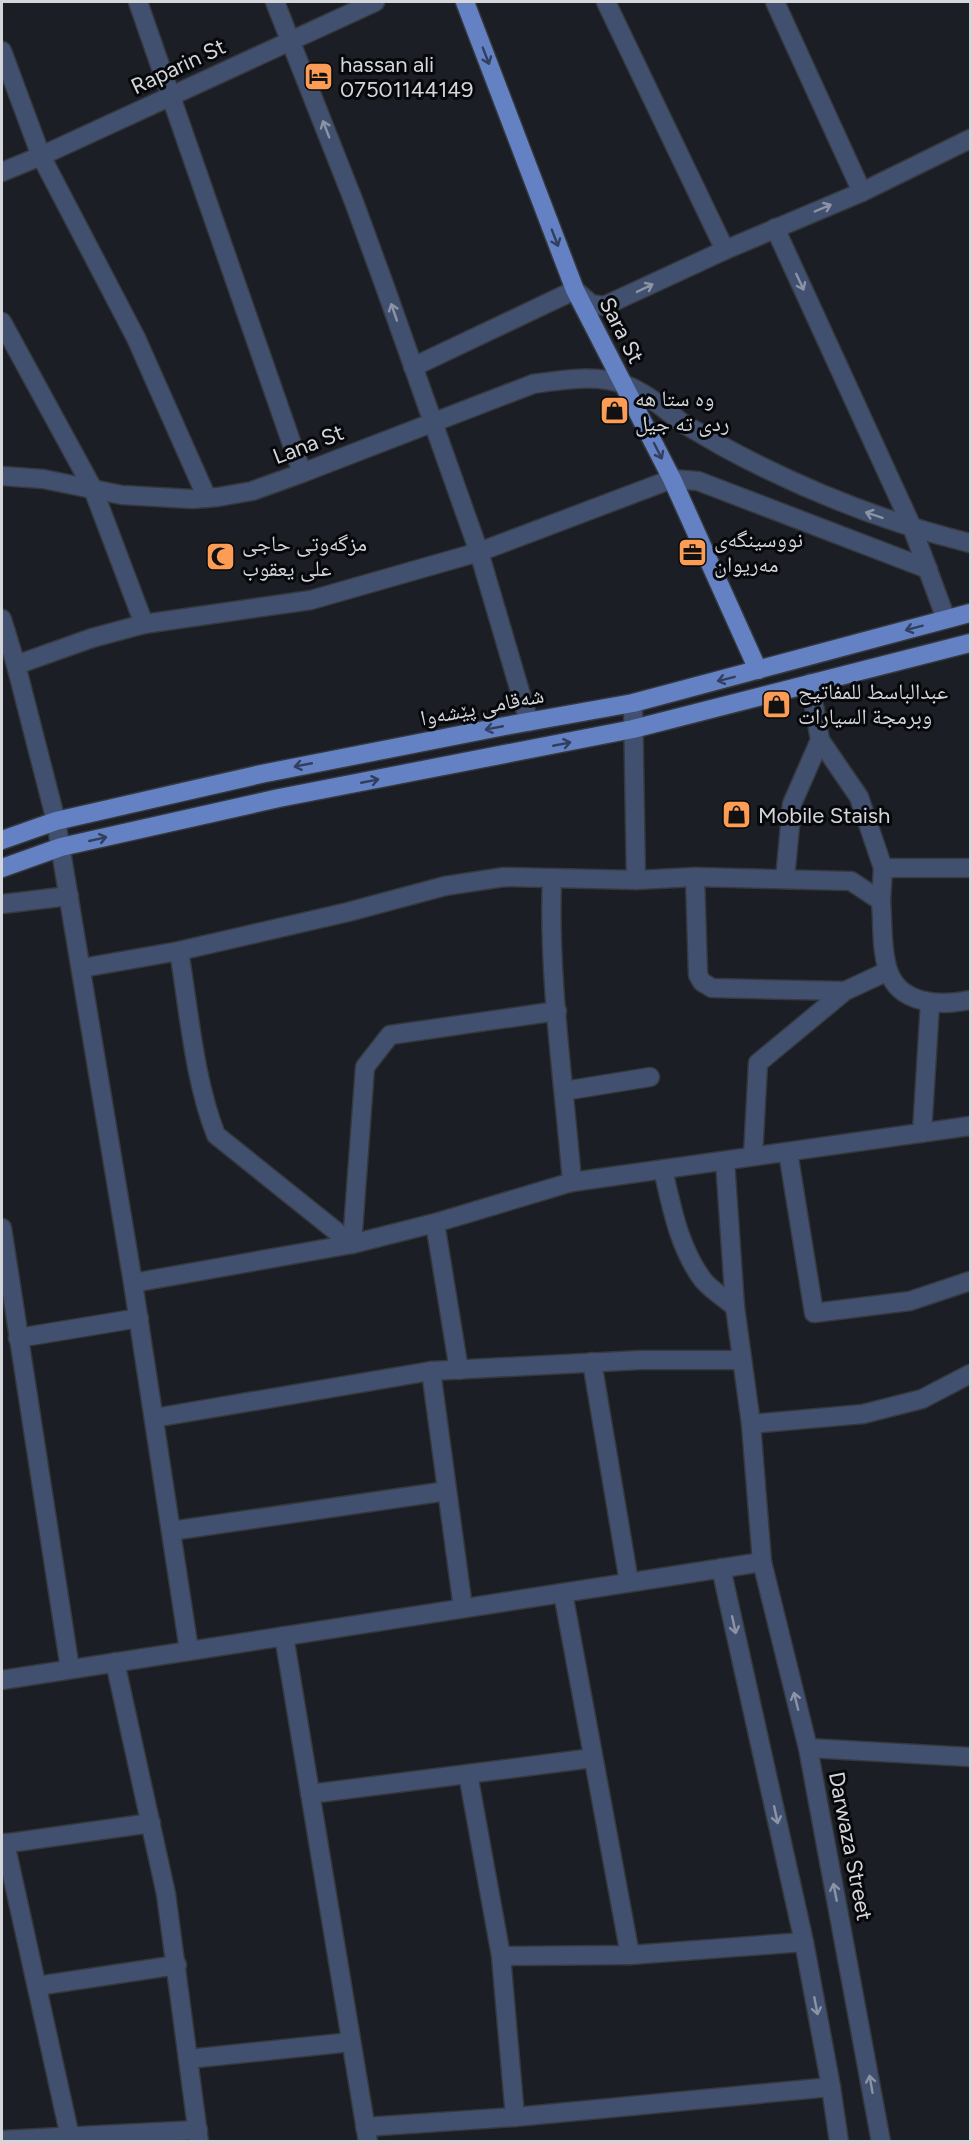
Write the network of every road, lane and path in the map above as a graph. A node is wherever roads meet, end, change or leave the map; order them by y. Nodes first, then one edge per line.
1 (138, 2) edge
2 (275, 2) edge
3 (375, 2) edge
4 (465, 2) edge
5 (606, 2) edge
6 (775, 2) edge
7 (289, 40) junction
8 (2, 51) edge
9 (170, 96) junction
10 (970, 139) edge
11 (41, 156) junction
12 (2, 172) edge
13 (862, 192) junction
14 (775, 228) junction
15 (725, 250) junction
16 (575, 290) junction
17 (2, 322) edge
18 (413, 367) junction
19 (622, 383) junction
20 (432, 423) junction
21 (302, 473) junction
22 (2, 476) edge
23 (672, 479) junction
24 (93, 489) junction
25 (207, 498) junction
26 (912, 527) junction
27 (970, 543) edge
28 (479, 552) junction
29 (928, 569) junction
30 (970, 613) edge
31 (2, 619) edge
32 (946, 619) junction
33 (144, 624) junction
34 (970, 643) edge
35 (16, 665) junction
36 (758, 670) junction
37 (810, 683) junction
38 (633, 703) junction
39 (529, 722) junction
40 (633, 729) junction
41 (820, 740) junction
42 (56, 821) junction
43 (2, 840) edge
44 (61, 847) junction
45 (970, 867) edge
46 (2, 868) edge
47 (883, 868) junction
48 (695, 877) junction
49 (552, 879) junction
50 (785, 879) junction
51 (636, 880) junction
52 (69, 896) junction
53 (881, 901) junction
54 (2, 904) edge
55 (179, 951) junction
56 (82, 968) junction
57 (888, 970) junction
58 (844, 991) junction
59 (970, 1000) edge
60 (930, 1003) junction
61 (558, 1011) junction
62 (650, 1077) dead end
63 (564, 1091) junction
64 (970, 1126) edge
65 (922, 1133) junction
66 (789, 1152) junction
67 (753, 1156) junction
68 (725, 1161) junction
69 (663, 1170) junction
70 (572, 1182) junction
71 (435, 1222) junction
72 (2, 1228) edge
73 (352, 1244) junction
74 (970, 1281) edge
75 (133, 1283) junction
76 (735, 1307) junction
77 (139, 1318) junction
78 (18, 1338) junction
79 (741, 1360) junction
80 (592, 1362) junction
81 (459, 1370) junction
82 (431, 1371) junction
83 (970, 1374) edge
84 (154, 1418) junction
85 (751, 1424) junction
86 (447, 1491) junction
87 (171, 1531) junction
88 (762, 1562) junction
89 (721, 1568) junction
90 (629, 1582) junction
91 (563, 1593) junction
92 (463, 1608) junction
93 (284, 1636) junction
94 (189, 1650) junction
95 (115, 1662) junction
96 (70, 1669) junction
97 (2, 1680) edge
98 (808, 1748) junction
99 (970, 1757) edge
100 (593, 1758) junction
101 (468, 1774) junction
102 (310, 1794) junction
103 (151, 1823) junction
104 (3, 1844) edge
105 (804, 1942) junction
106 (630, 1955) junction
107 (501, 1956) junction
108 (177, 1965) junction
109 (37, 1986) junction
110 (351, 2042) junction
111 (188, 2059) junction
112 (831, 2086) junction
113 (515, 2117) junction
114 (366, 2134) edge
115 (198, 2136) edge
116 (70, 2137) junction
117 (2, 2140) edge
118 (839, 2142) edge
119 (881, 2142) edge

1 - 9 street
2 - 7 street
3 - 7 street, Raparin St
4 -> 16 main road, Sara St
5 - 15 street
6 - 13 street
7 - 9 street, Raparin St
18 -> 7 street
8 - 11 street
9 - 11 street, Raparin St
9 - 21 street
10 - 13 street
11 - 12 street, Raparin St
11 - 25 street
14 -> 13 street
14 - 15 street
14 -> 26 street
16 -> 15 street
16 - 18 street
16 - 19 main road, Sara St
17 - 24 street
18 - 20 street
19 - 20 street, Lana St
19 -> 23 main road, Sara St
26 -> 19 street
20 - 21 street, Lana St
20 - 28 street
21 - 25 street, Lana St
22 - 24 street, Lana St
23 - 28 street
23 - 29 street
23 - 36 main road, Sara St
24 - 25 street, Lana St
24 - 33 street
26 - 27 street
26 - 29 street
28 - 33 street
28 - 39 street
29 - 32 street
30 - 32 main road, شەقامی پێشەوا
31 - 35 street
32 -> 36 main road, شەقامی پێشەوا
33 - 35 street
34 - 37 main road
35 - 42 street
36 -> 38 main road, شەقامی پێشەوا
37 - 40 main road
37 - 41 street
38 - 39 main road, شەقامی پێشەوا
38 - 40 street
39 -> 42 main road, شەقامی پێشەوا
44 -> 40 main road
40 - 51 street
41 - 47 street
41 - 50 street
42 - 43 main road, شەقامی پێشەوا
42 - 44 street
44 - 46 main road
44 - 52 street
45 - 47 street
47 - 53 street
48 - 50 street
48 - 51 street
48 - 58 street
49 - 51 street
49 - 55 street
49 - 61 street
50 - 53 street
52 - 54 street
52 - 56 street
53 - 57 street
55 - 56 street
55 - 73 street
56 - 75 street
57 - 58 street
57 - 60 street
58 - 67 street
59 - 60 street
60 - 65 street
61 - 63 street
61 - 73 street
62 - 63 street
63 - 70 street
64 - 65 street
65 - 66 street
66 - 67 street
66 - 74 street
67 - 68 street
68 - 69 street
68 - 76 street, Darwaza Street
69 - 70 street
69 - 76 street
70 - 71 street
71 - 73 street
71 - 81 street
72 - 78 street
73 - 75 street
75 - 77 street
76 - 79 street, Darwaza Street
77 - 78 street
77 - 84 street
78 - 96 street
79 - 80 street
79 - 85 street, Darwaza Street
80 - 81 street
80 - 90 street
81 - 82 street
82 - 84 street
82 - 86 street
83 - 85 street
84 - 87 street
85 - 88 street, Darwaza Street
86 - 87 street
86 - 92 street
87 - 94 street
88 - 89 street
98 -> 88 street, Darwaza Street
89 - 90 street
89 -> 105 street
90 - 91 street
91 - 92 street
91 - 100 street
92 - 93 street
93 - 94 street
93 - 102 street
94 - 95 street
95 - 96 street
95 - 103 street
96 - 97 street
98 - 99 street
119 -> 98 street, Darwaza Street
100 - 101 street
100 - 106 street
101 - 102 street
101 - 107 street
102 - 110 street
103 - 104 street
103 - 108 street
104 - 109 street
105 - 106 street
105 -> 112 street
106 - 107 street
107 - 113 street
108 - 109 street
108 - 111 street
109 - 116 street
110 - 111 street
110 - 114 street
111 - 115 street
112 - 113 street
112 - 118 street
113 - 114 street
115 - 116 street
116 - 117 street

